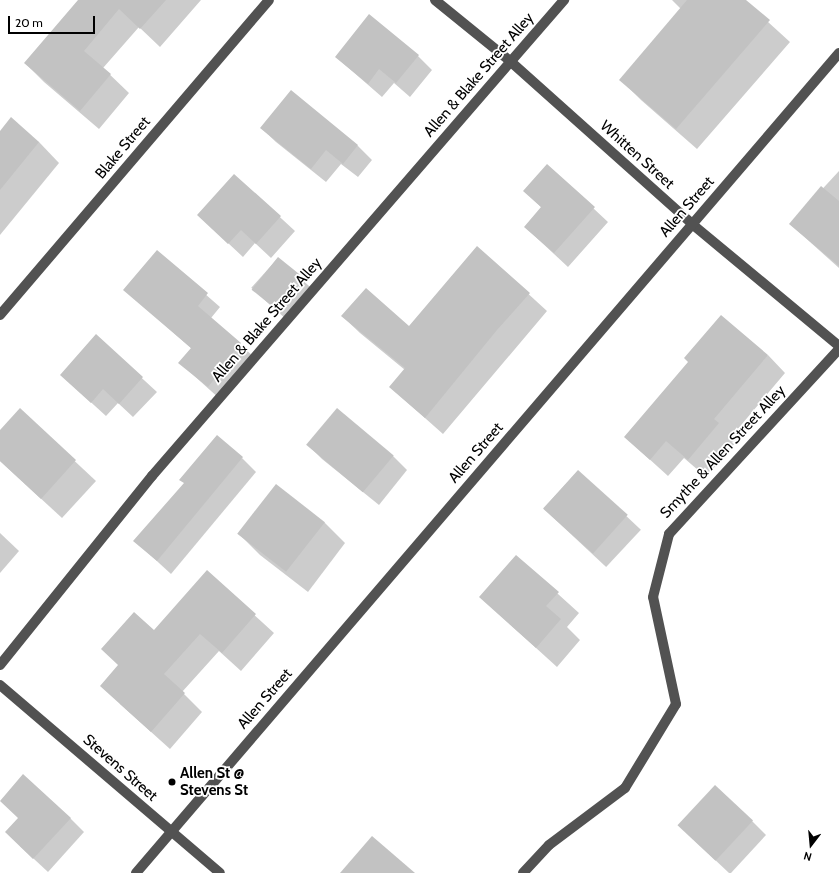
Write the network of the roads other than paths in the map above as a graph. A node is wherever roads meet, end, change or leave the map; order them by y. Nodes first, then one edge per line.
1 (269, 0) edge
2 (435, 0) edge
3 (564, 0) edge
4 (839, 53) edge
5 (510, 61) junction
6 (692, 224) junction
7 (0, 315) edge
8 (839, 347) edge
9 (0, 666) edge
10 (0, 685) edge
11 (171, 831) junction
12 (136, 873) edge
13 (220, 873) edge
14 (524, 873) edge

1 - 7 street, Blake Street
2 - 5 street, Whitten Street
3 - 5 street, Allen & Blake Street Alley
4 - 6 street, Allen Street
5 - 6 street, Whitten Street
5 - 9 street, Allen & Blake Street Alley
6 - 8 street, Whitten Street
6 - 11 street, Allen Street
8 - 14 street, Smythe & Allen Street Alley
10 - 11 street, Stevens Street
11 - 12 street, Allen Street
11 - 13 street, Stevens Street

